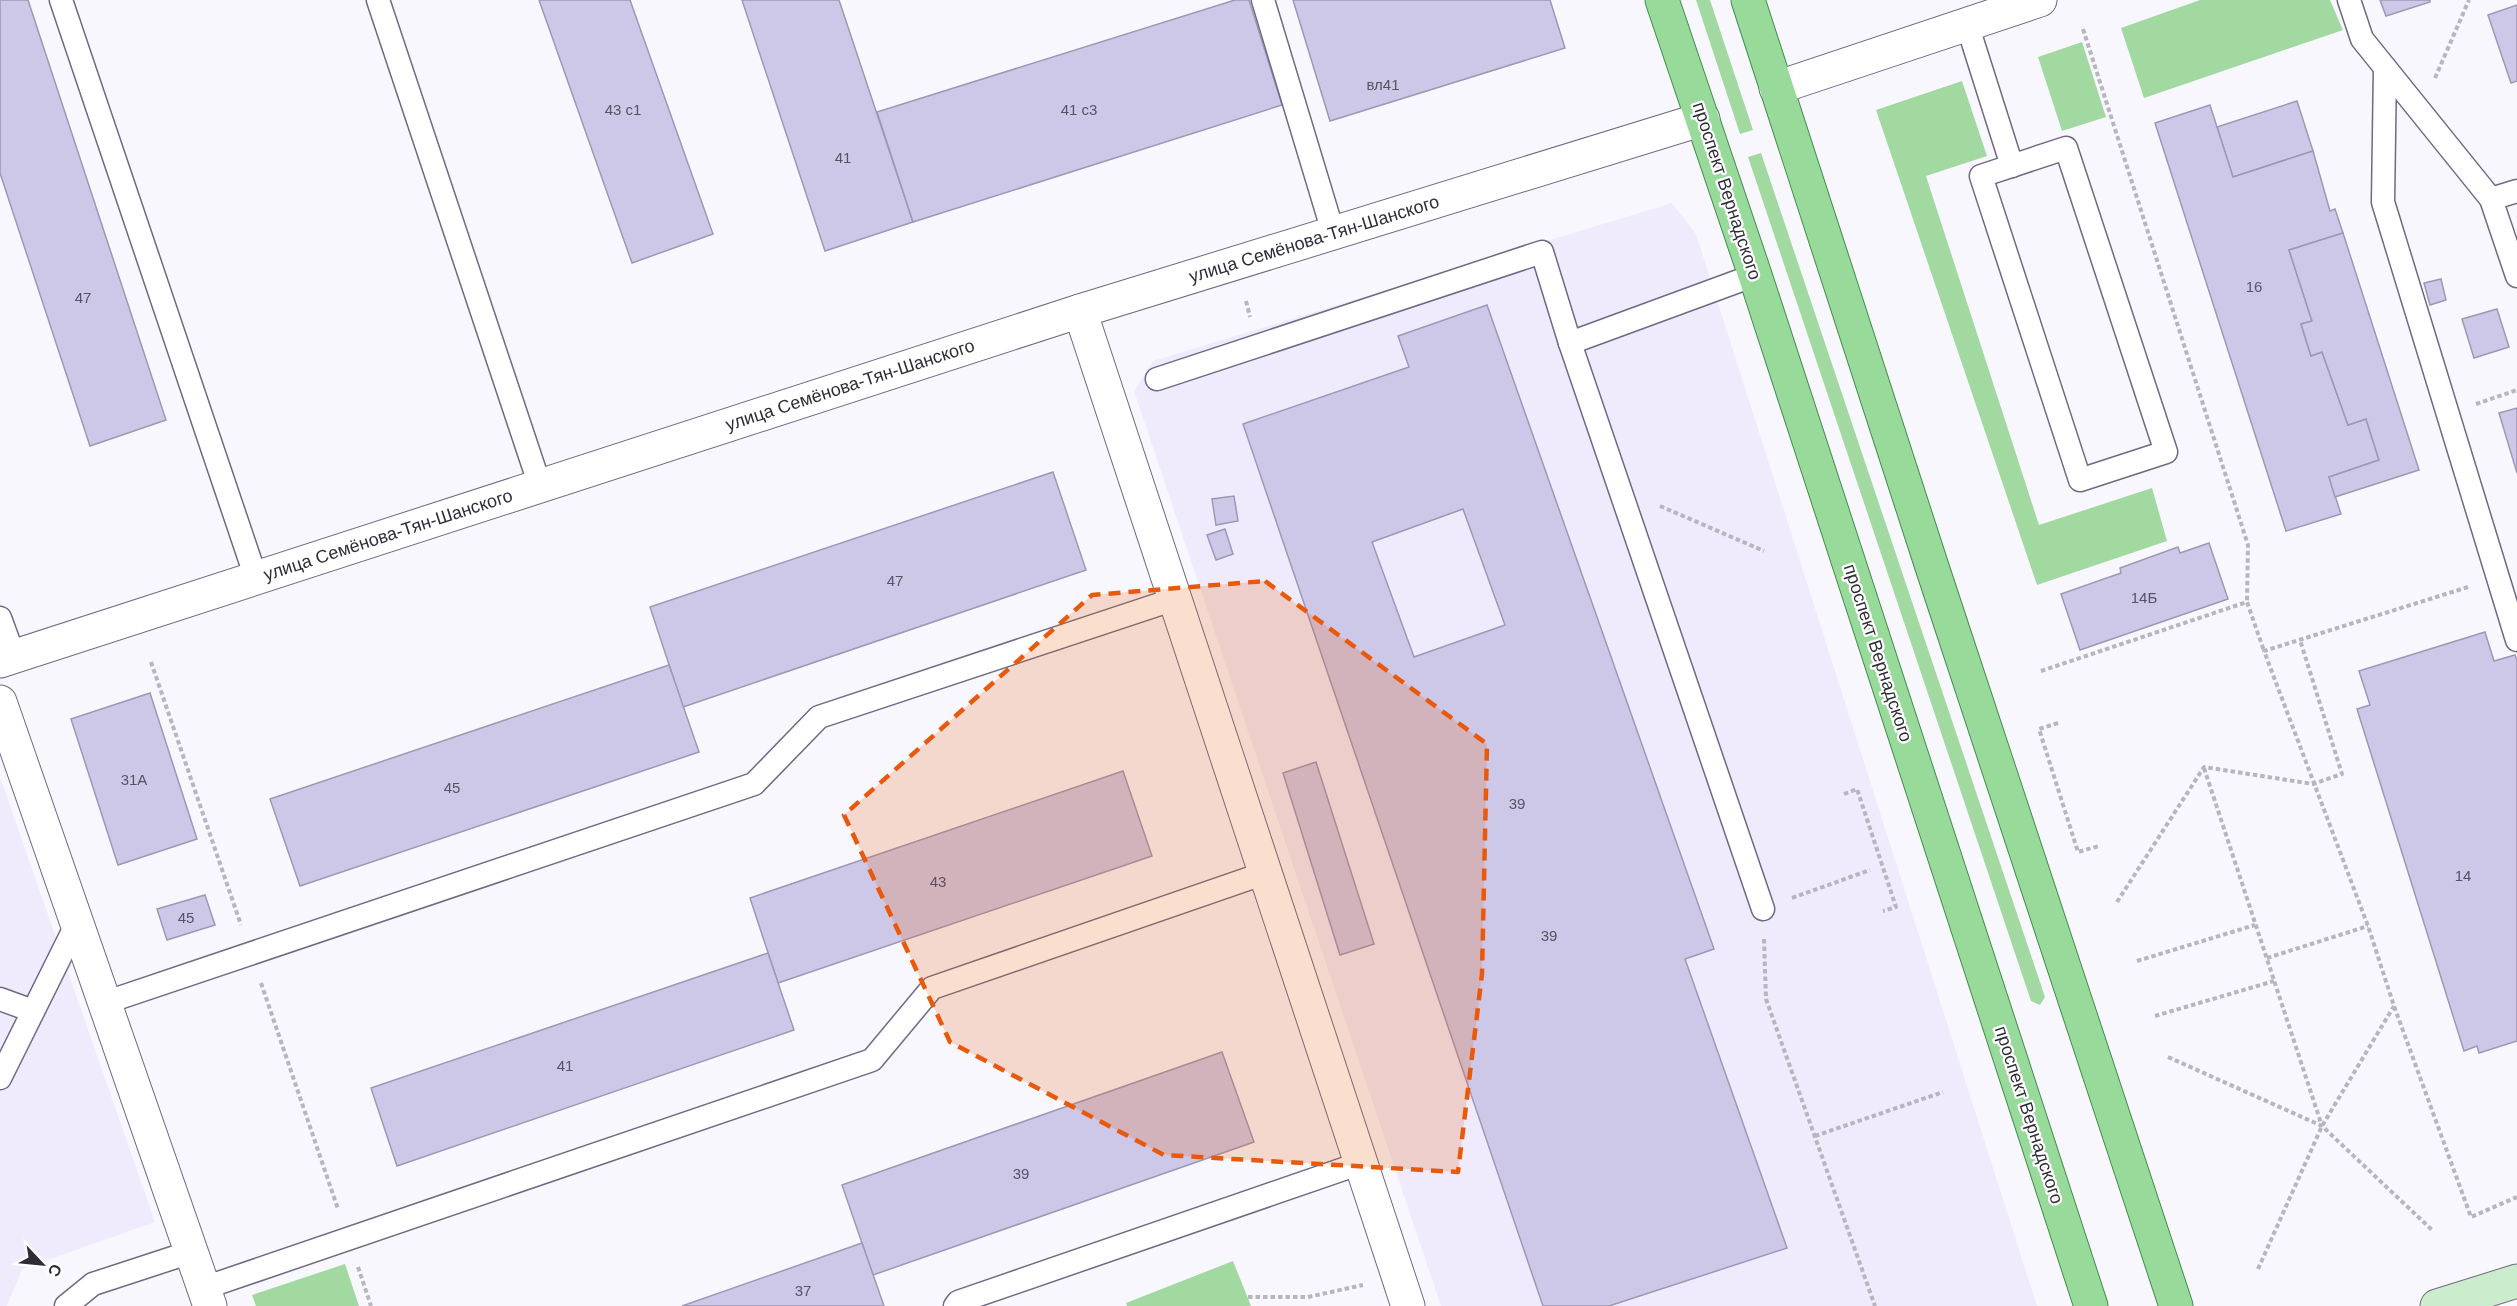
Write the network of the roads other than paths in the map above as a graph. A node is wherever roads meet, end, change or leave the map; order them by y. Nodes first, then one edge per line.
1 (61, 0) edge
2 (378, 0) edge
3 (1263, 0) edge
4 (1662, 0) edge
5 (1748, 0) edge
6 (2040, 0) edge
7 (2349, 0) edge
8 (1967, 24) junction
9 (2385, 68) junction
10 (1776, 88) junction
11 (1703, 119) junction
12 (2012, 166) junction
13 (2517, 191) edge
14 (2491, 199) junction
15 (1333, 232) junction
16 (1755, 275) junction
17 (2517, 276) edge
18 (1080, 311) junction
19 (1570, 343) junction
20 (1156, 379) dead end
21 (540, 486) junction
22 (256, 578) junction
23 (1175, 599) junction
24 (0, 618) edge
25 (2517, 640) edge
26 (7, 658) edge
27 (0, 702) edge
28 (1265, 873) junction
29 (1762, 909) road end
30 (77, 923) junction
31 (0, 999) edge
32 (104, 1003) junction
33 (33, 1011) junction
34 (0, 1078) edge
35 (1361, 1163) junction
36 (191, 1252) junction
37 (2517, 1281) edge
38 (1404, 1292) edge
39 (207, 1297) edge
40 (66, 1306) edge
41 (955, 1306) edge
42 (2091, 1306) edge
43 (2176, 1306) edge
44 (2437, 1306) edge

1 - 22 lane
2 - 21 lane
3 - 15 lane
4 - 11 main road, проспект Вернадского
5 - 10 main road
6 - 8 street
7 - 9 lane
8 - 10 street
8 - 12 lane
9 - 14 lane
9 - 25 lane
10 - 43 main road
11 - 15 street, улица Семёнова-Тян-Шанского
11 - 16 main road, проспект Вернадского
12 - 12 lane
13 - 14 lane
14 - 17 lane
15 - 18 street, улица Семёнова-Тян-Шанского
16 - 19 lane
16 - 42 main road, проспект Вернадского
18 - 21 street, улица Семёнова-Тян-Шанского
18 - 23 street
19 - 20 lane
19 - 29 lane
21 - 22 street, улица Семёнова-Тян-Шанского
22 - 26 street, улица Семёнова-Тян-Шанского
23 - 28 street
23 - 32 lane
24 - 26 lane
27 - 30 street
28 - 35 street
28 - 39 lane
30 - 32 street
30 - 33 lane
31 - 33 lane
32 - 36 street
33 - 34 lane
35 - 38 street
35 - 41 lane
36 - 39 street
36 - 40 lane
37 - 44 street

